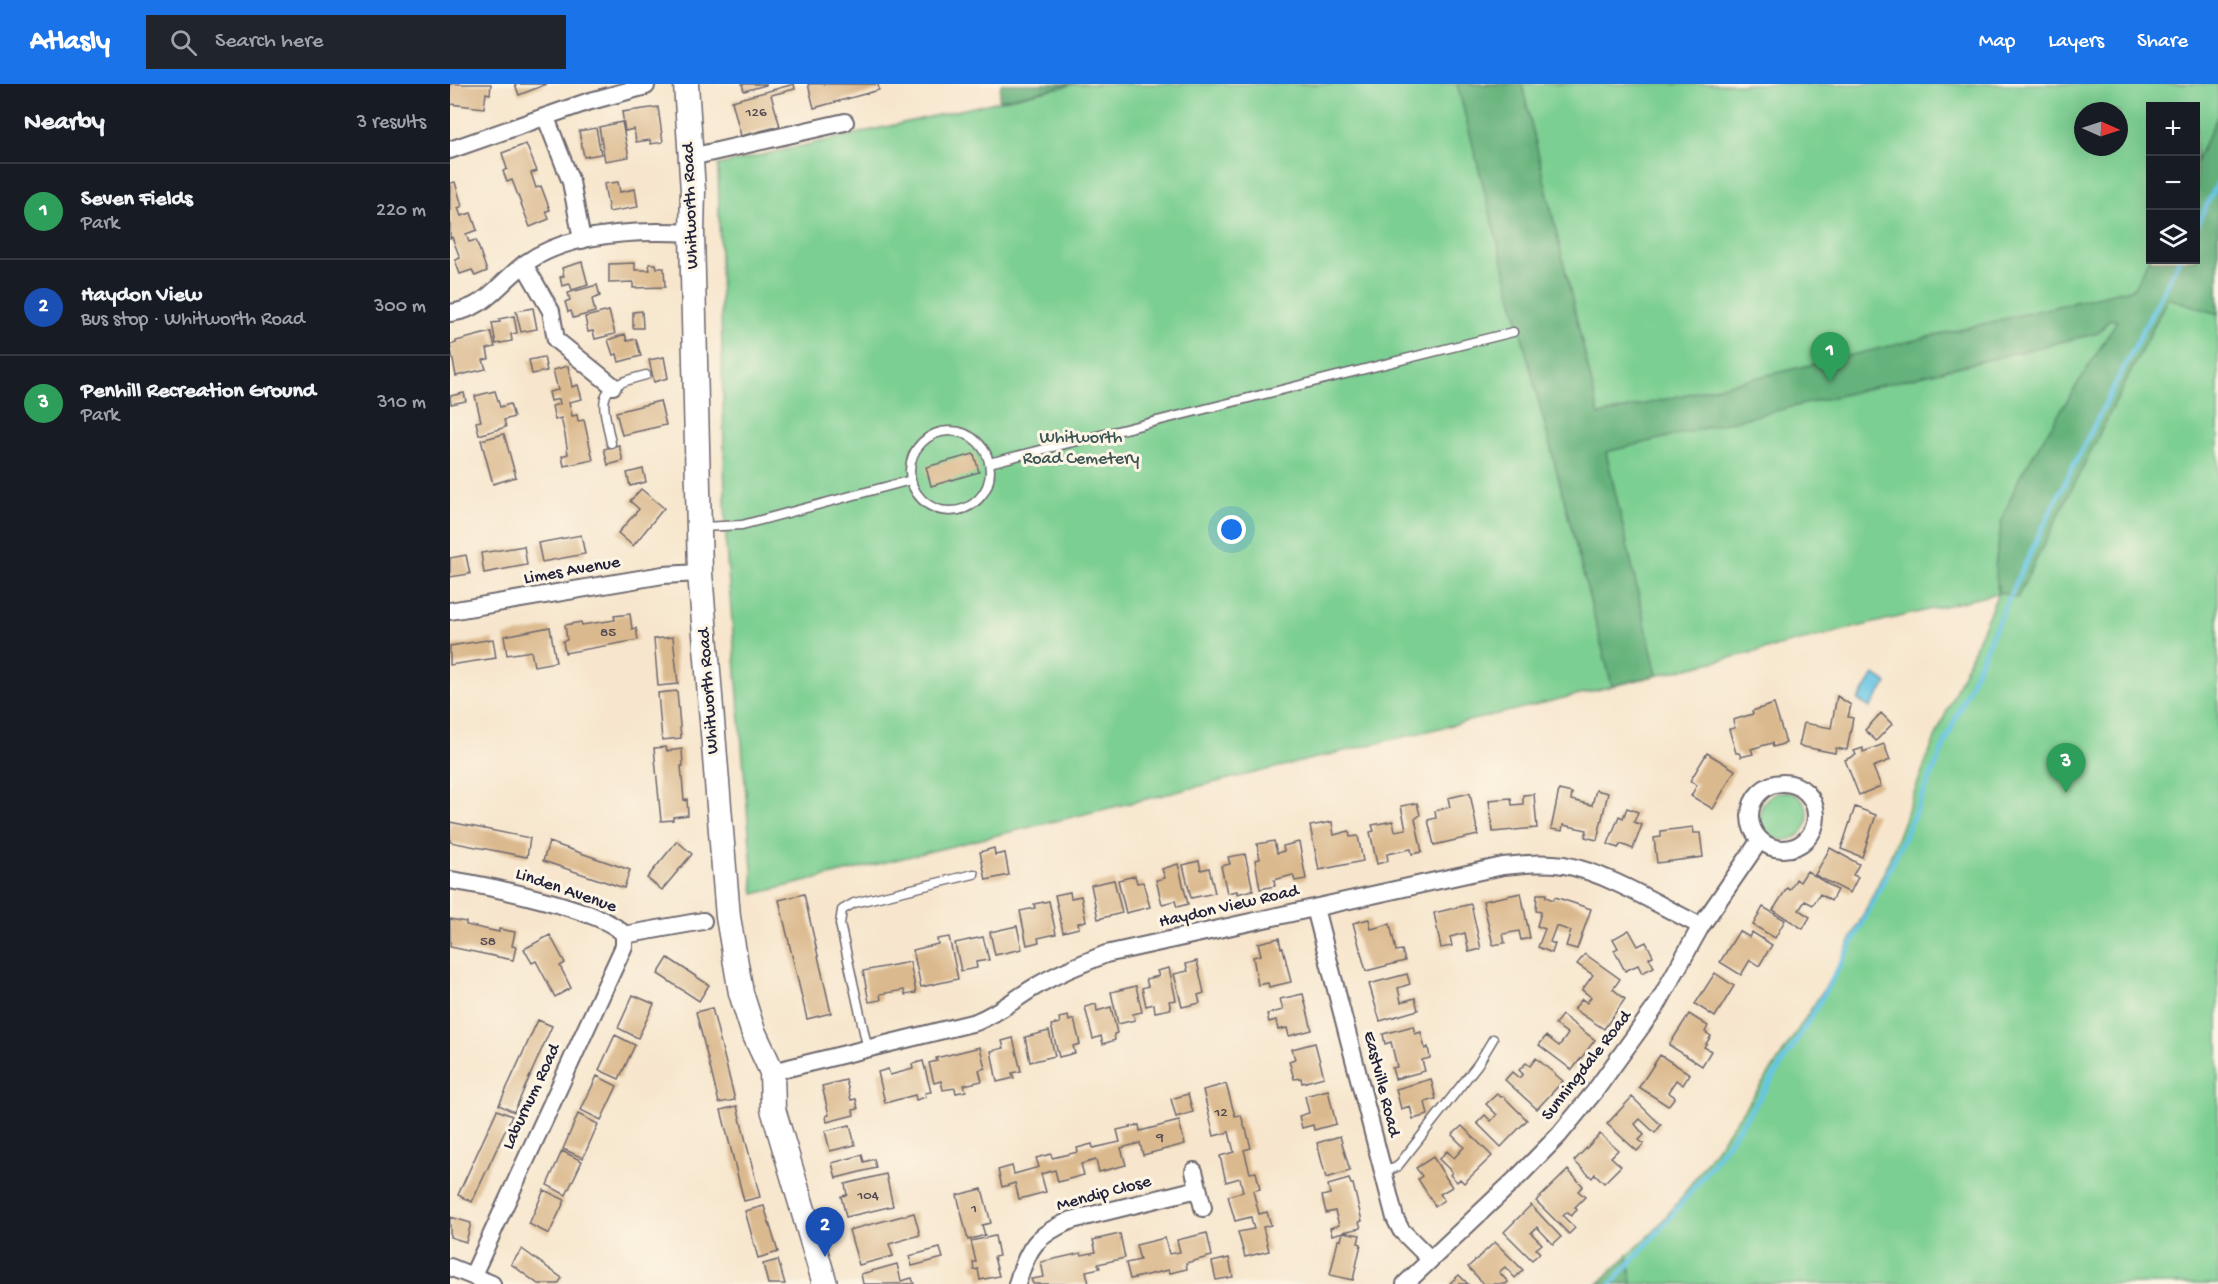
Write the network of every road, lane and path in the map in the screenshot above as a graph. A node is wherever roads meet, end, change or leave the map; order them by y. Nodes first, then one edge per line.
1 (686, 84) edge
2 (646, 86) dead end
3 (546, 118) junction
4 (845, 122) dead end
5 (450, 150) edge
6 (691, 157) junction
7 (692, 233) junction
8 (582, 240) junction
9 (524, 264) junction
10 (450, 313) edge
11 (1513, 332) dead end
12 (646, 375) dead end
13 (613, 386) junction
14 (611, 443) dead end
15 (989, 463) junction
16 (910, 480) junction
17 (699, 527) junction
18 (700, 573) junction
19 (450, 611) edge
20 (1760, 840) junction
21 (974, 873) dead end
22 (450, 880) edge
23 (1315, 908) junction
24 (703, 921) dead end
25 (1701, 926) junction
26 (624, 935) junction
27 (1493, 1039) dead end
28 (868, 1050) junction
29 (772, 1072) junction
30 (1194, 1171) dead end
31 (1383, 1172) junction
32 (1198, 1189) junction
33 (1203, 1208) dead end
34 (1430, 1259) junction
35 (450, 1267) edge
36 (473, 1275) junction
37 (492, 1284) edge
38 (825, 1284) edge
39 (1017, 1284) edge
40 (1405, 1284) edge

1 - 6 main road, Whitworth Road
2 - 3 street
3 - 5 street
3 - 8 street
4 - 6 street
6 - 7 main road, Whitworth Road
7 - 8 street
7 - 17 main road, Whitworth Road
8 - 9 street
9 - 10 street
9 - 13 street
11 - 15 lane
12 - 13 lane
13 - 14 lane
15 - 16 lane
15 - 16 lane
16 - 17 lane
17 - 18 main road, Whitworth Road
18 - 19 street, Limes Avenue
18 - 29 main road, Whitworth Road
20 - 20 street
20 - 25 street, Sunningdale Road
21 - 28 lane
22 - 26 street, Linden Avenue
23 - 25 street, Haydon View Road
23 - 28 street, Haydon View Road
23 - 31 street, Eastville Road
24 - 26 street, Linden Avenue
25 - 34 street, Sunningdale Road
26 - 36 street, Laburnum Road
27 - 31 lane
28 - 29 street, Haydon View Road
29 - 38 main road, Whitworth Road
30 - 32 street
31 - 34 street, Eastville Road
32 - 33 street
32 - 39 street, Mendip Close
34 - 40 street, Sunningdale Road
35 - 36 street
36 - 37 street

